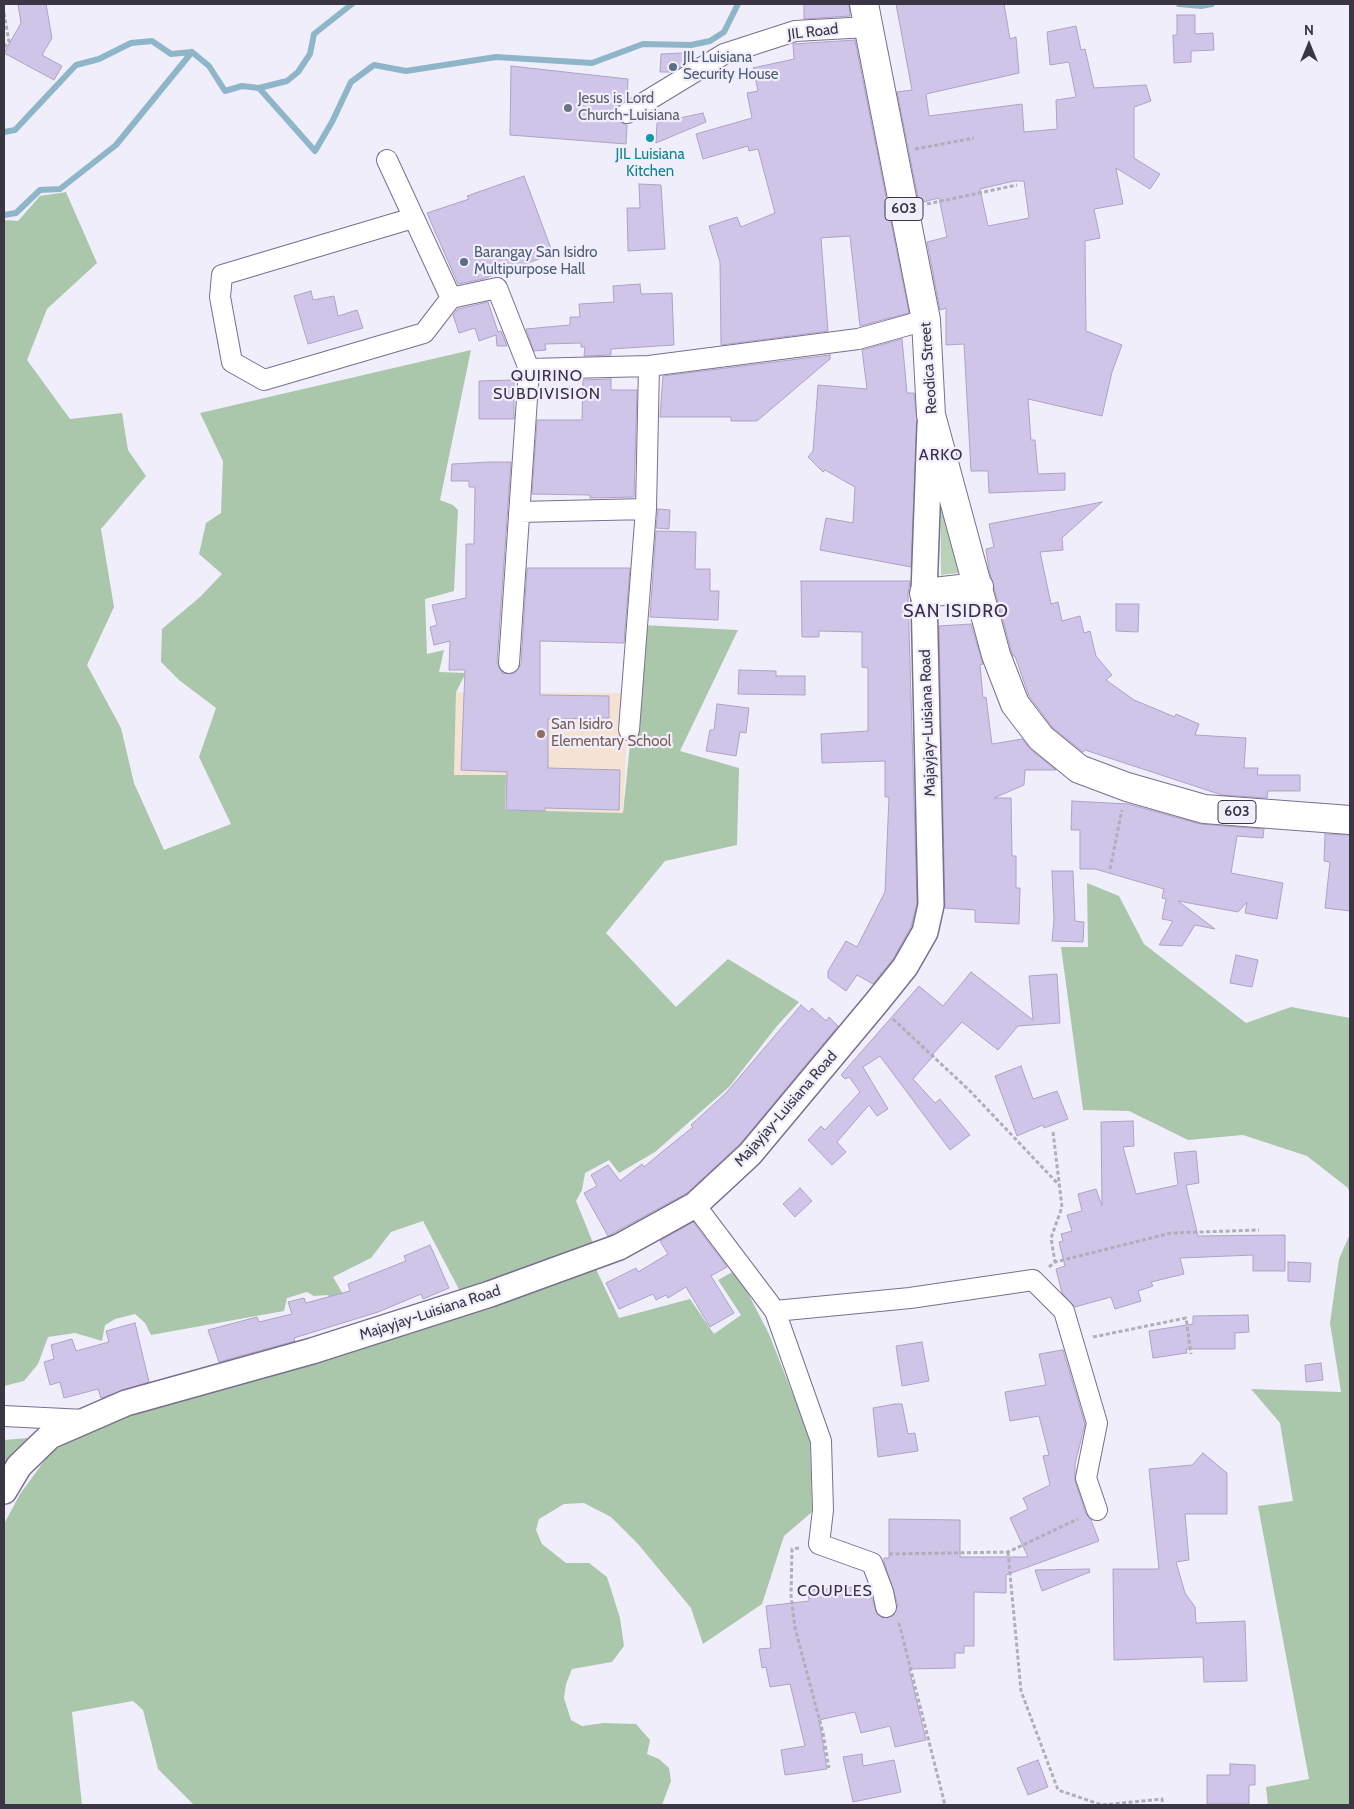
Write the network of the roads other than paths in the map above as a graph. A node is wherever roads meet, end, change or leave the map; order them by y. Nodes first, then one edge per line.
1 (866, 15) edge
2 (627, 113) dead end
3 (387, 160) dead end
4 (413, 218) junction
5 (452, 298) junction
6 (926, 320) junction
7 (650, 366) junction
8 (529, 369) junction
9 (930, 415) junction
10 (646, 509) junction
11 (519, 512) junction
12 (979, 587) junction
13 (924, 593) junction
14 (510, 663) dead end
15 (629, 730) dead end
16 (1350, 820) edge
17 (695, 1205) junction
18 (775, 1311) junction
19 (4, 1416) edge
20 (87, 1420) junction
21 (4, 1491) edge
22 (1097, 1510) road end
23 (886, 1607) road end

1 - 2 street, JIL Road
1 - 6 main road, Reodica Street / 603
3 - 4 street
4 - 5 street
4 - 5 street
5 - 8 street
6 - 7 street
6 - 9 main road, Reodica Street / 603
7 - 8 street
7 - 10 street
8 - 11 street
9 - 12 main road, Reodica Street / 603
9 - 13 street, Majayjay-Luisiana Road
10 - 11 street
10 - 15 street
11 - 14 street
12 - 13 main road
12 - 16 main road, Reodica Street / 603
13 - 17 street, Majayjay-Luisiana Road
17 - 18 street
17 - 20 street, Majayjay-Luisiana Road
18 - 22 street
18 - 23 street
19 - 20 street
20 - 21 street, Majayjay-Luisiana Road

